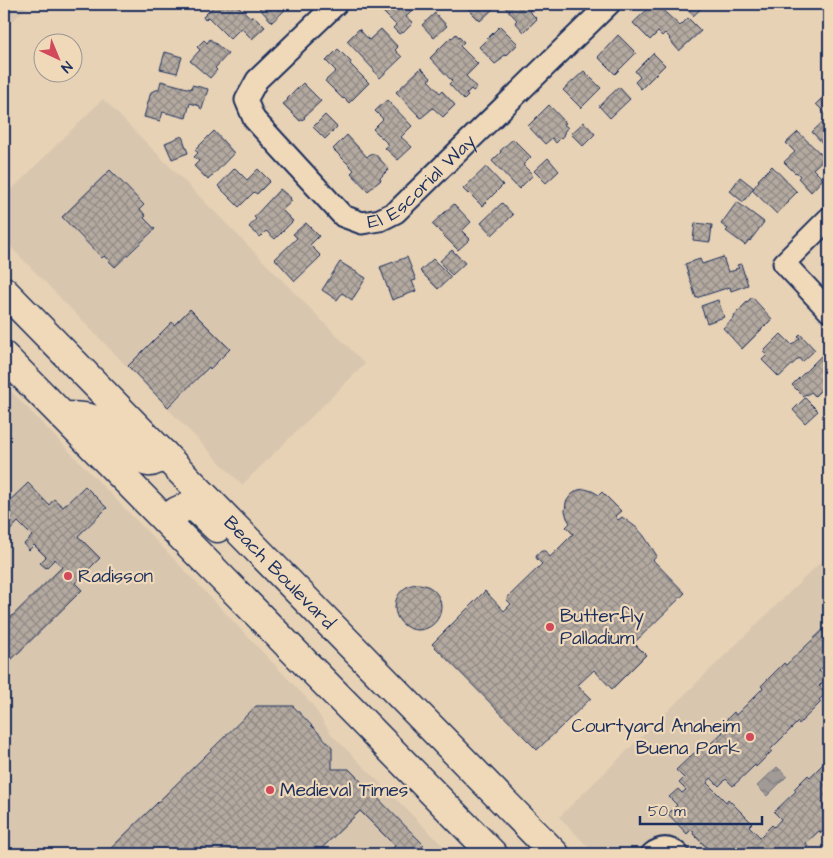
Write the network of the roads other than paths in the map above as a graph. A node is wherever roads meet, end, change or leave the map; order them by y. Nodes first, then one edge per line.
1 (336, 4) edge
2 (609, 4) edge
3 (829, 218) edge
4 (4, 291) edge
5 (829, 311) edge
6 (4, 356) edge
7 (63, 416) junction
8 (164, 454) junction
9 (167, 521) junction
10 (261, 553) junction
11 (494, 854) edge
12 (555, 854) edge
13 (652, 854) edge
14 (678, 854) edge

1 - 2 street, El Escorial Way
3 - 5 street
4 - 8 main road, Beach Boulevard
6 - 7 main road
7 - 8 main road
7 - 9 main road
8 - 10 main road, Beach Boulevard
9 - 10 main road
9 - 11 main road
10 - 12 main road, Beach Boulevard
13 - 14 street

